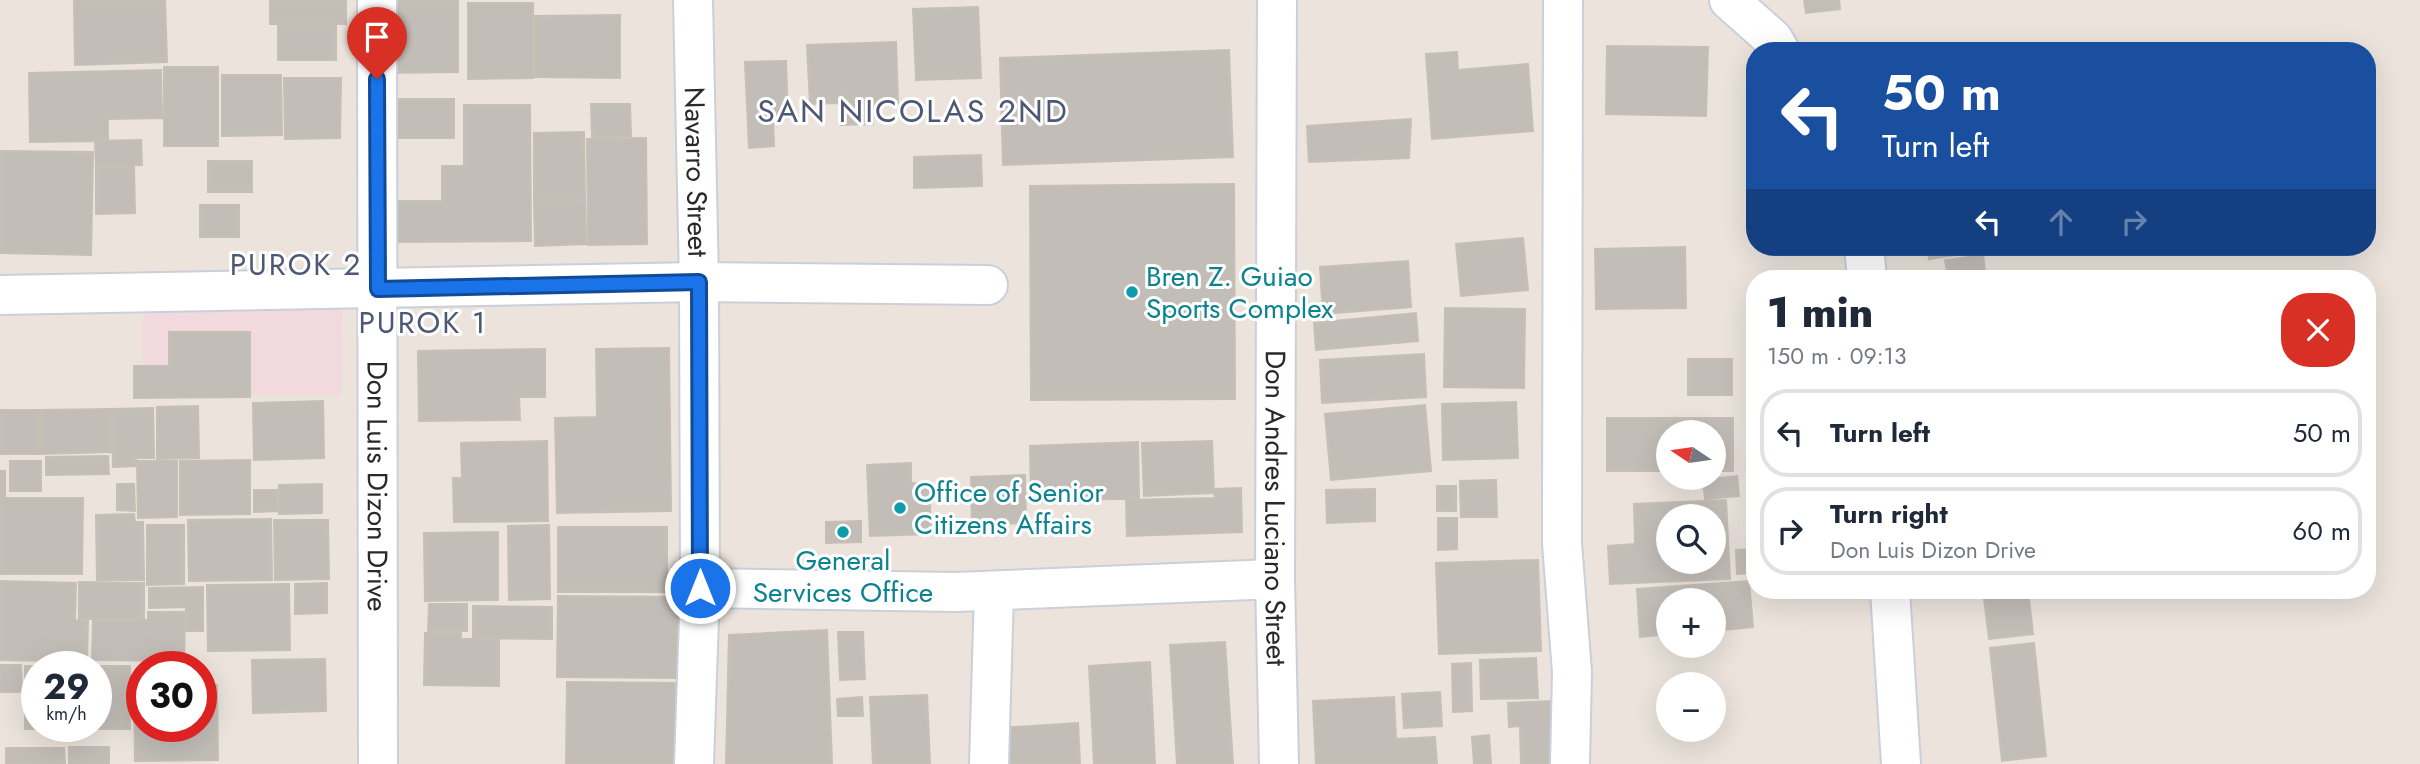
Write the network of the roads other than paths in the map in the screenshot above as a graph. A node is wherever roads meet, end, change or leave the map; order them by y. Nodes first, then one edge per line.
1 (377, 0) edge
2 (692, 0) edge
3 (1277, 0) edge
4 (1563, 0) edge
5 (1729, 0) edge
6 (1775, 42) edge
7 (699, 282) junction
8 (988, 285) dead end
9 (378, 289) junction
10 (0, 295) edge
11 (1275, 579) junction
12 (700, 588) junction
13 (994, 591) junction
14 (1891, 599) edge
15 (377, 764) edge
16 (694, 764) edge
17 (989, 764) edge
18 (1279, 764) edge
19 (1570, 764) edge
20 (1901, 764) edge

1 - 9 street, Don Luis Dizon Drive
2 - 7 street, Navarro Street
3 - 11 street, Don Andres Luciano Street
4 - 19 street
5 - 6 street
7 - 8 street
7 - 9 street
7 - 12 street, Navarro Street
9 - 10 street
9 - 15 street, Don Luis Dizon Drive
11 - 13 street
11 - 18 street, Don Andres Luciano Street
12 - 13 street
12 - 16 street, Navarro Street
13 - 17 street
14 - 20 street

